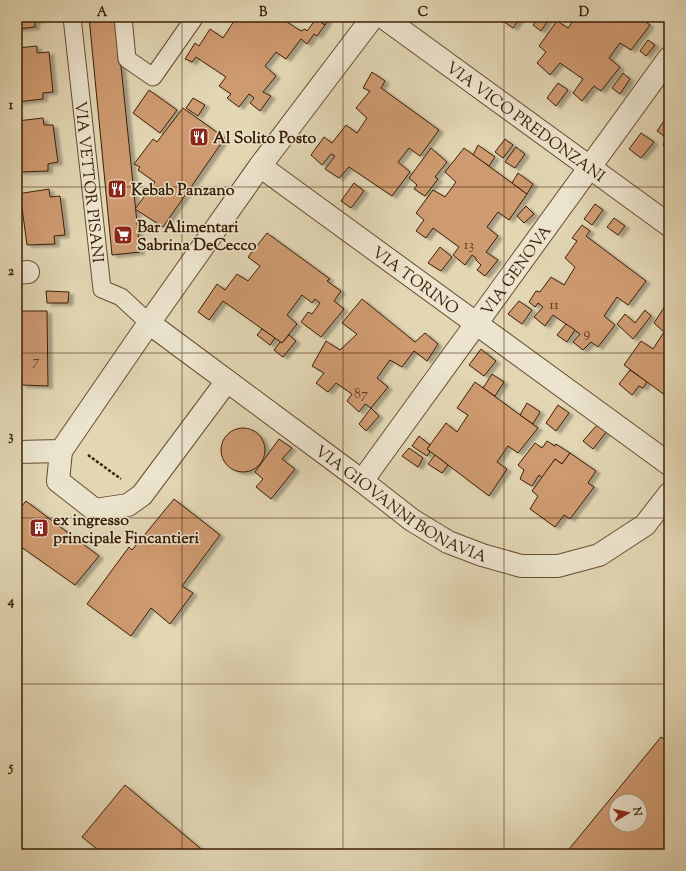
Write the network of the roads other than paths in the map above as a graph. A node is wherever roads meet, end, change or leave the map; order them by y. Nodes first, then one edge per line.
1 (72, 17) edge
2 (123, 17) edge
3 (195, 17) edge
4 (373, 17) edge
5 (383, 17) edge
6 (669, 58) edge
7 (260, 166) junction
8 (590, 167) junction
9 (669, 225) edge
10 (477, 323) junction
11 (149, 324) junction
12 (227, 381) junction
13 (64, 446) junction
14 (17, 452) edge
15 (669, 464) edge
16 (362, 481) junction
17 (669, 494) edge

1 - 11 street, VIA VETTOR PISANI
2 - 3 street
4 - 7 street
5 - 8 street, VIA VICO PREDONZANI
6 - 8 street, VIA GENOVA
7 - 10 street, VIA TORINO
7 - 11 street
8 - 9 street, VIA VICO PREDONZANI
8 - 10 street, VIA GENOVA
10 - 15 street, VIA TORINO
10 - 16 street, VIA GENOVA
11 - 12 street, VIA GIOVANNI BONAVIA
11 - 13 street
12 - 13 street
12 - 16 street, VIA GIOVANNI BONAVIA
13 - 14 street
16 - 17 street, VIA GIOVANNI BONAVIA

